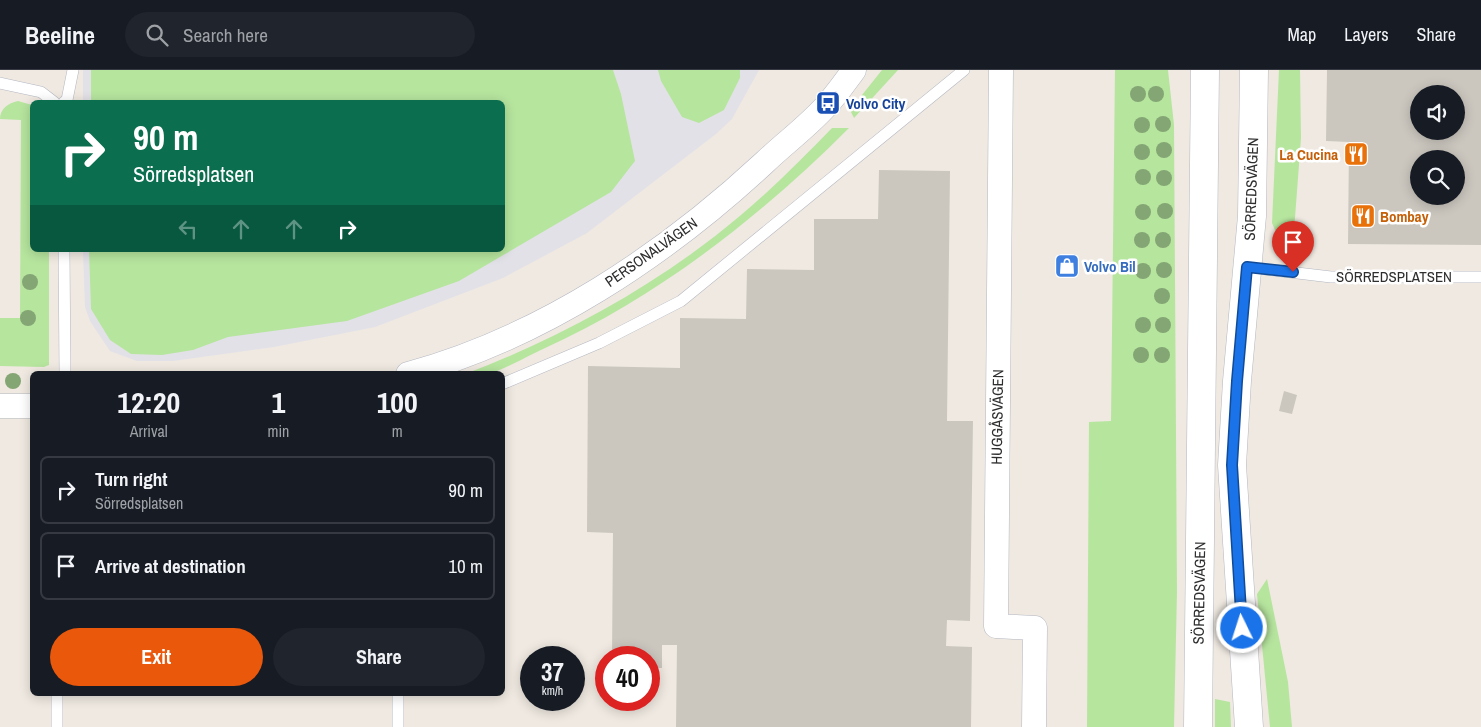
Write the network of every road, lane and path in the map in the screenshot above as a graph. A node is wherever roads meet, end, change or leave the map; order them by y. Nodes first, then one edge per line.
1 (72, 70) edge
2 (854, 70) edge
3 (964, 70) edge
4 (1001, 70) edge
5 (1205, 70) edge
6 (1254, 70) edge
7 (0, 83) edge
8 (51, 100) edge
9 (67, 100) edge
10 (64, 252) edge
11 (1247, 267) junction
12 (1481, 277) edge
13 (65, 371) edge
14 (419, 371) edge
15 (505, 383) edge
16 (0, 406) edge
17 (30, 406) edge
18 (57, 696) edge
19 (398, 696) edge
20 (57, 727) edge
21 (398, 727) edge
22 (1034, 727) edge
23 (1198, 727) edge
24 (1249, 727) edge

1 - 9 lane
2 - 14 street, PERSONALVÄGEN
3 - 15 lane
4 - 22 street, HUGGÅSVÄGEN
5 - 23 street, SÖRREDSVÄGEN
6 - 11 street, SÖRREDSVÄGEN
7 - 8 lane
10 - 13 lane
11 - 12 lane, SÖRREDSPLATSEN
11 - 24 street, SÖRREDSVÄGEN
16 - 17 street
18 - 20 lane
19 - 21 lane

